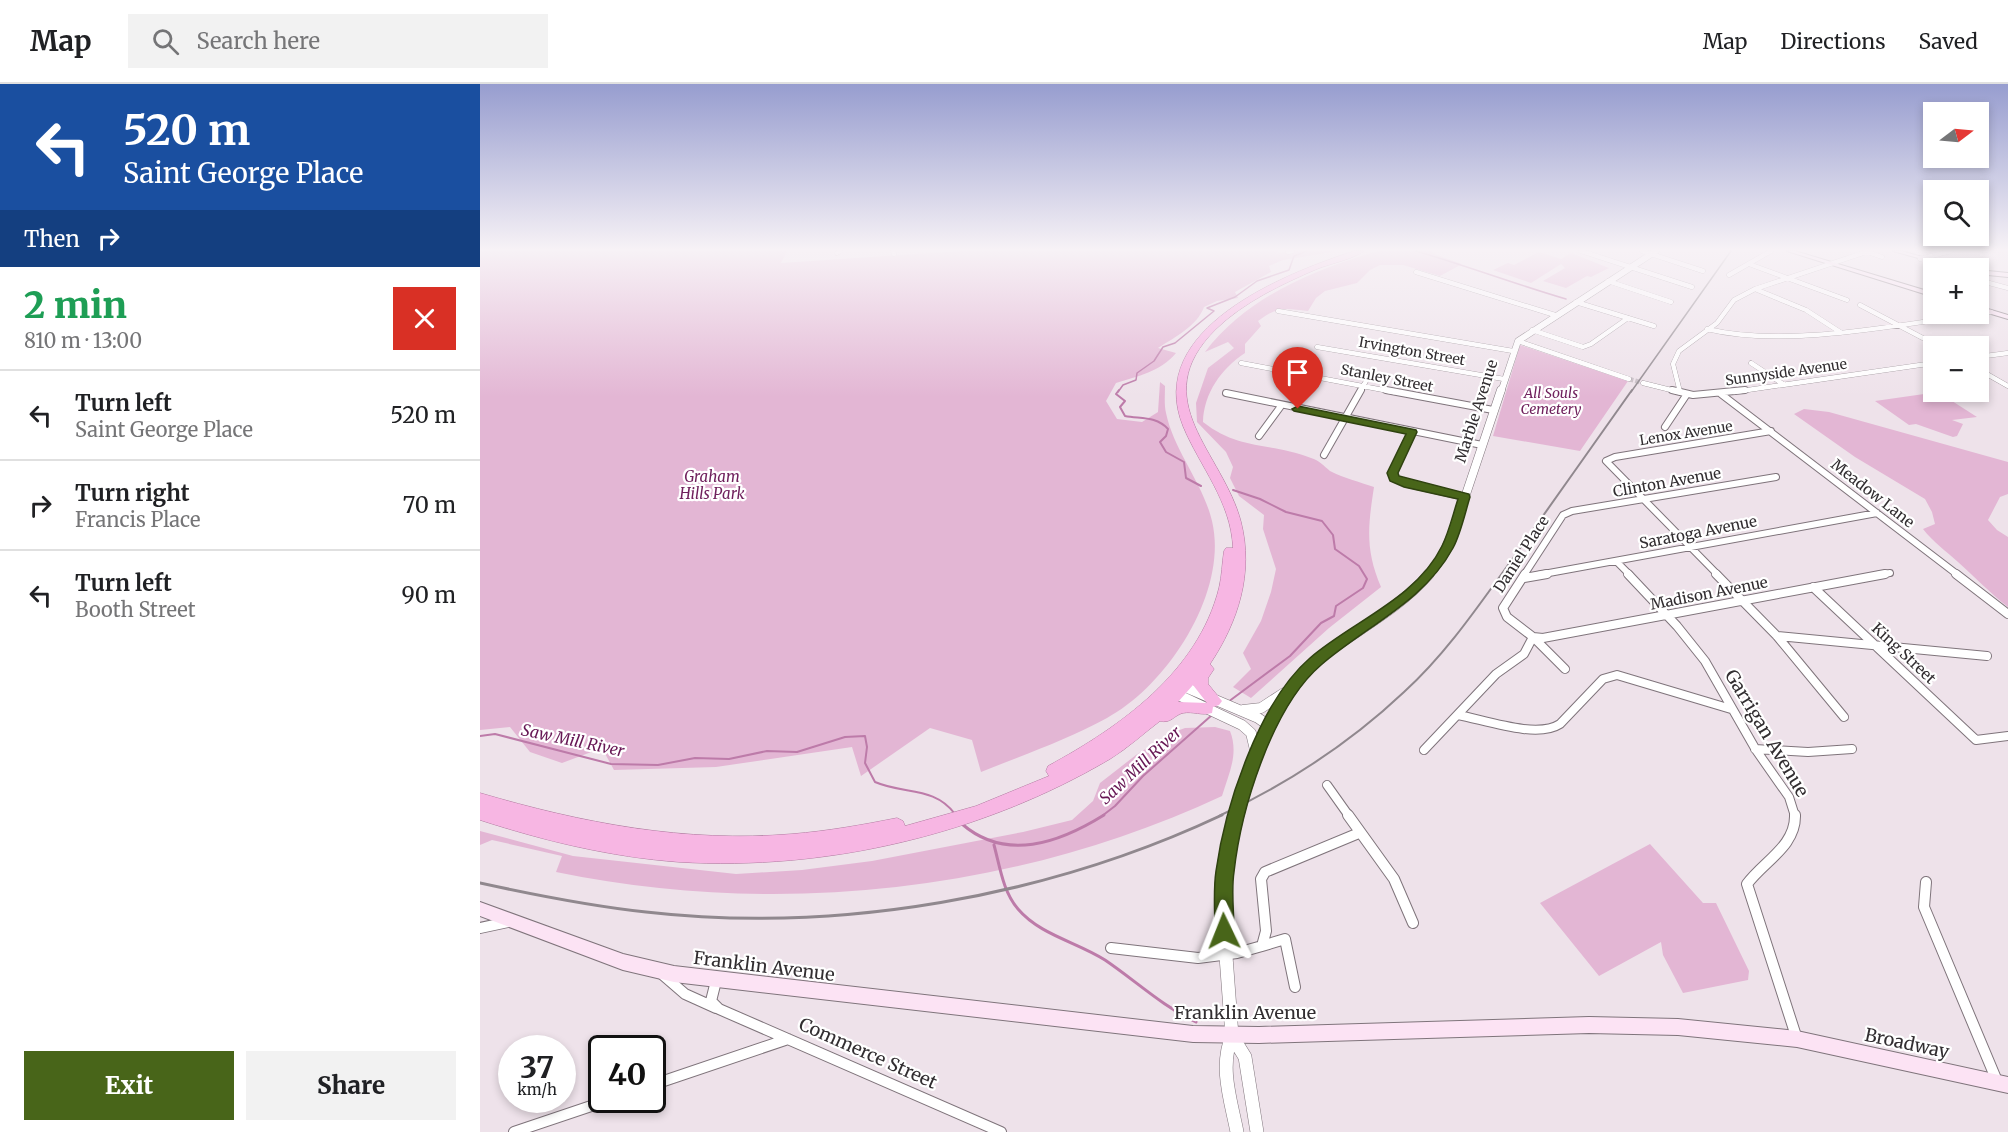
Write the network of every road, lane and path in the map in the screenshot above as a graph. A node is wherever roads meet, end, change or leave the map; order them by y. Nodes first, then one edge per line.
1 (1244, 300) edge
2 (1252, 300) edge
3 (1506, 300) edge
4 (1579, 300) edge
5 (1665, 300) edge
6 (1734, 300) edge
7 (1781, 300) edge
8 (1576, 302) junction
9 (1671, 302) dead end
10 (1860, 305) dead end
11 (1278, 311) dead end
12 (1991, 312) joint
13 (1555, 315) junction
14 (2008, 317) edge
15 (1628, 318) junction
16 (1898, 324) junction
17 (1654, 326) dead end
18 (1707, 329) junction
19 (1532, 330) junction
20 (1840, 332) junction
21 (1923, 338) edge
22 (1518, 341) junction
23 (1317, 347) dead end
24 (1513, 351) junction
25 (2008, 353) edge
26 (1989, 356) edge
27 (1241, 363) dead end
28 (1751, 363) dead end
29 (1923, 365) edge
30 (1372, 370) dead end
31 (1989, 375) edge
32 (1504, 379) junction
33 (1629, 379) tunnel mouth
34 (1643, 383) tunnel mouth
35 (1783, 384) junction
36 (1363, 386) junction
37 (2008, 386) edge
38 (1680, 392) junction
39 (1226, 393) dead end
40 (1687, 394) junction
41 (1721, 394) junction
42 (1281, 406) junction
43 (1493, 410) junction
44 (1345, 418) junction
45 (1665, 427) dead end
46 (1771, 431) junction
47 (1412, 432) junction
48 (1259, 436) dead end
49 (1482, 445) junction
50 (1324, 455) dead end
51 (1776, 477) dead end
52 (1465, 497) junction
53 (1643, 500) junction
54 (1876, 513) junction
55 (1563, 515) joint
56 (1692, 547) junction
57 (1616, 561) junction
58 (1890, 573) dead end
59 (1524, 578) junction
60 (1813, 587) junction
61 (1742, 600) junction
62 (1232, 607) junction
63 (2008, 614) edge
64 (1667, 616) junction
65 (1777, 636) junction
66 (1533, 637) junction
67 (1877, 646) junction
68 (1987, 656) dead end
69 (1565, 669) dead end
70 (1175, 688) junction
71 (1292, 688) junction
72 (1210, 705) junction
73 (1731, 709) junction
74 (1230, 713) junction
75 (1458, 716) junction
76 (1844, 717) dead end
77 (1268, 725) junction
78 (2008, 736) edge
79 (1755, 749) junction
80 (1852, 749) dead end
81 (1424, 750) dead end
82 (1106, 753) junction
83 (1256, 754) junction
84 (1327, 785) dead end
85 (480, 800) edge
86 (970, 810) junction
87 (480, 813) edge
88 (938, 820) junction
89 (1359, 833) junction
90 (1926, 882) dead end
91 (480, 909) edge
92 (513, 921) junction
93 (1413, 923) dead end
94 (480, 928) edge
95 (1262, 946) junction
96 (1111, 948) dead end
97 (1225, 955) junction
98 (660, 972) junction
99 (716, 981) junction
100 (1295, 987) dead end
101 (719, 1009) junction
102 (1232, 1036) junction
103 (788, 1039) junction
104 (1797, 1039) junction
105 (666, 1080) edge
106 (2003, 1084) edge
107 (588, 1107) edge
108 (514, 1132) edge
109 (1001, 1132) edge
110 (1236, 1132) edge
111 (1257, 1132) edge

1 - 70 highway
2 - 62 highway
3 - 13 street
4 - 8 street, Marble Avenue
5 - 9 street
6 - 18 street
7 - 20 street
8 - 13 street, Marble Avenue
8 - 15 street
10 - 16 street
11 - 24 street
12 - 14 main road
12 - 16 street
13 - 19 street, Marble Avenue
15 - 17 street
15 - 19 street
16 - 20 street
16 - 21 street
18 - 20 street
18 - 38 street
19 - 22 street, Marble Avenue
22 - 24 street, Marble Avenue
22 - 33 street
23 - 32 street, Irvington Street
24 - 32 street, Marble Avenue
25 - 26 street
27 - 36 street, Stanley Street
28 - 35 street
29 - 35 street, Sunnyside Avenue
30 - 36 street
31 - 37 street
32 - 43 street, Marble Avenue
34 - 38 street, Sunnyside Avenue
35 - 41 street, Sunnyside Avenue
36 - 43 street, Stanley Street
36 - 44 street
38 - 40 street, Sunnyside Avenue
39 - 42 street
40 - 41 street, Sunnyside Avenue
40 - 45 street
41 - 46 street, Meadow Lane
42 - 44 street
42 - 48 street
43 - 49 street, Marble Avenue
44 - 47 street
44 - 50 street
46 - 53 street, Lenox Avenue
46 - 54 street, Meadow Lane
47 - 49 street
47 - 52 street
49 - 52 street, Marble Avenue
51 - 53 street, Clinton Avenue
52 - 71 street, Marble Avenue
53 - 55 street, Clinton Avenue
53 - 56 street
54 - 56 street, Saratoga Avenue
54 - 63 street, Meadow Lane
55 - 59 street, Daniel Place
56 - 57 street, Saratoga Avenue
56 - 61 street
57 - 59 street, Saratoga Avenue
57 - 64 street, Garrigan Avenue
58 - 60 street, Madison Avenue
59 - 66 street, Daniel Place
60 - 61 street, Madison Avenue
60 - 67 street, King Street
61 - 64 street, Madison Avenue
61 - 65 street
62 - 70 highway
62 - 72 highway
64 - 66 street, Madison Avenue
64 - 73 street, Garrigan Avenue
65 - 67 street
65 - 76 street
66 - 69 street
66 - 75 street
67 - 68 street
67 - 78 street, King Street
70 - 72 street
70 - 82 highway
70 - 86 highway
71 - 74 street
71 - 77 street, Marble Avenue
72 - 74 street
72 - 82 highway
73 - 75 street
73 - 79 street, Garrigan Avenue
74 - 77 street
74 - 83 street
75 - 81 street
77 - 83 street, Marble Avenue
79 - 80 street
79 - 104 street, Garrigan Avenue
82 - 86 highway
83 - 97 street, Marble Avenue
84 - 89 street
85 - 88 highway
86 - 88 highway
87 - 88 highway
89 - 93 street
89 - 95 street
90 - 106 street
91 - 92 main road, Commerce Street
92 - 94 street
92 - 98 main road, Commerce Street
95 - 97 street
95 - 100 street
96 - 97 street
97 - 102 street, Marble Avenue
98 - 99 main road, Franklin Avenue
98 - 101 street, Commerce Street
99 - 101 street
99 - 102 main road, Franklin Avenue
101 - 103 street, Commerce Street
102 - 104 main road, Franklin Avenue
102 - 110 street
102 - 111 street
103 - 105 street
103 - 109 street, Commerce Street
104 - 106 main road, Broadway
107 - 108 street

